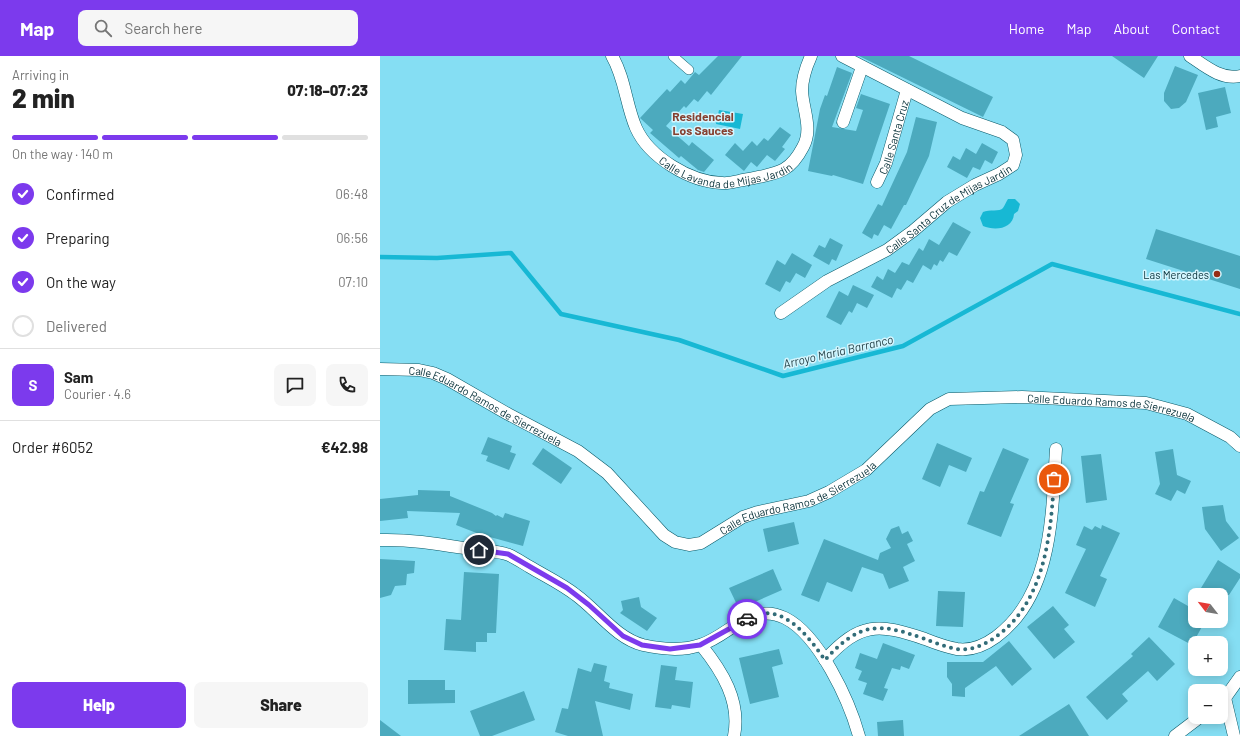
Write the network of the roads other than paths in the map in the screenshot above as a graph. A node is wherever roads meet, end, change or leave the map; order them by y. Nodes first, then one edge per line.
1 (612, 56) edge
2 (673, 56) edge
3 (812, 56) edge
4 (842, 56) edge
5 (1190, 56) edge
6 (862, 67) junction
7 (689, 70) dead end
8 (1240, 76) edge
9 (907, 90) junction
10 (843, 122) dead end
11 (877, 182) dead end
12 (781, 313) dead end
13 (380, 369) edge
14 (1240, 446) edge
15 (1056, 449) dead end
16 (380, 540) edge
17 (700, 645) junction
18 (825, 660) junction
19 (1240, 678) edge
20 (1228, 694) edge
21 (1228, 716) edge
22 (1190, 724) edge
23 (734, 736) edge
24 (859, 736) edge
25 (1174, 736) edge
26 (1234, 736) edge

1 - 3 street, Calle Lavanda de Mijas Jardín
2 - 7 street
4 - 6 street, Calle Santa Cruz de Mijas Jardin
5 - 8 street
6 - 9 street, Calle Santa Cruz de Mijas Jardin
6 - 10 street
9 - 11 street, Calle Santa Cruz
9 - 12 street, Calle Santa Cruz de Mijas Jardin
13 - 14 street, Calle Eduardo Ramos de Sierrezuela
15 - 18 street
16 - 17 street
17 - 18 street
17 - 23 street
18 - 24 street
19 - 20 street
21 - 26 street
22 - 25 street

